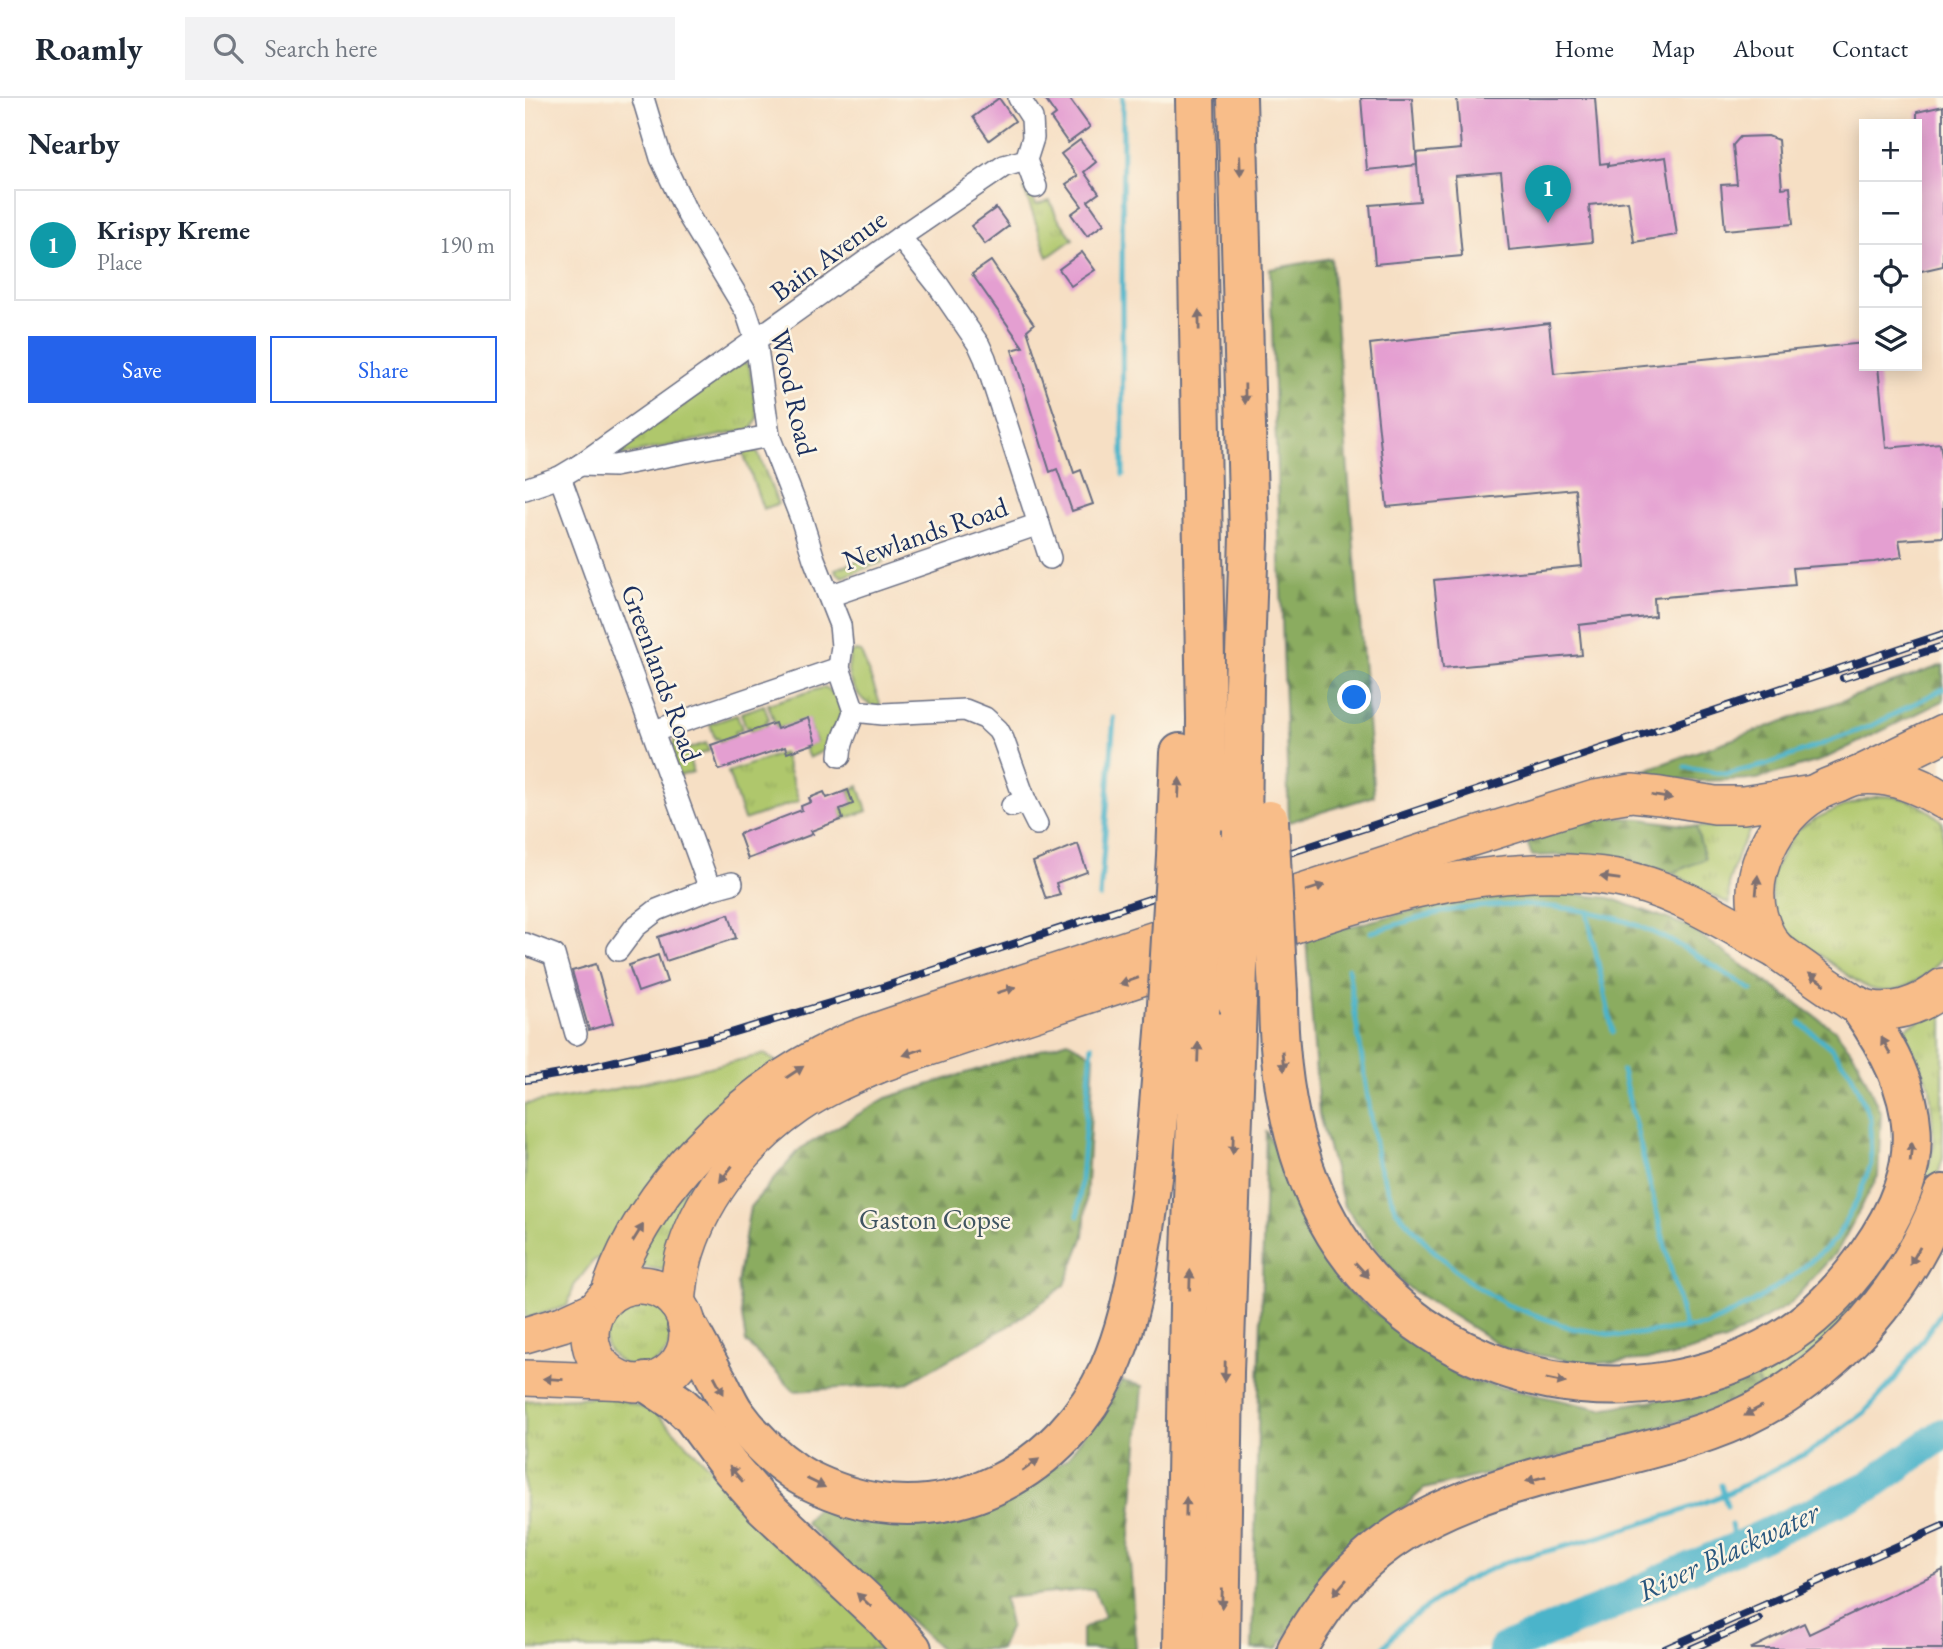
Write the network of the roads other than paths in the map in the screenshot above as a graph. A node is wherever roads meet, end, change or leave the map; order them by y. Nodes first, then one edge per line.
1 (643, 98) edge
2 (1019, 98) edge
3 (1195, 98) edge
4 (1237, 98) edge
5 (1017, 163) junction
6 (1036, 187) dead end
7 (900, 237) junction
8 (756, 341) junction
9 (769, 436) junction
10 (580, 465) junction
11 (560, 477) junction
12 (525, 489) edge
13 (1039, 524) junction
14 (1050, 558) dead end
15 (829, 596) junction
16 (839, 668) junction
17 (854, 711) junction
18 (654, 731) junction
19 (1943, 734) edge
20 (838, 762) dead end
21 (1856, 776) junction
22 (1813, 794) junction
23 (1943, 800) edge
24 (1038, 824) dead end
25 (1256, 825) junction
26 (732, 883) dead end
27 (710, 889) junction
28 (525, 944) edge
29 (1776, 949) junction
30 (618, 950) dead end
31 (1943, 987) edge
32 (1859, 1006) junction
33 (1183, 1017) junction
34 (576, 1034) dead end
35 (1943, 1194) edge
36 (603, 1301) junction
37 (682, 1314) junction
38 (525, 1335) edge
39 (525, 1378) edge
40 (637, 1382) junction
41 (912, 1649) edge
42 (1183, 1649) edge
43 (1220, 1649) edge
44 (1297, 1649) edge

1 - 8 street, Wood Road
2 - 5 street
33 -> 3 highway, bridge
4 -> 25 highway
5 - 6 street
5 - 7 street, Bain Avenue
7 - 8 street, Bain Avenue
7 - 13 street, Newlands Road
8 - 9 street, Wood Road
8 - 10 street, Bain Avenue
9 - 10 street
9 - 15 street, Wood Road
10 - 11 street, Bain Avenue
11 - 12 street, Bain Avenue
11 - 18 street, Greenlands Road
13 - 14 street, Newlands Road
13 - 15 street, Newlands Road
15 - 16 street, Wood Road
16 - 17 street, Wood Road
16 - 18 street
17 - 20 street
17 - 24 street
18 - 27 street, Greenlands Road
19 - 21 highway
21 - 22 highway
21 - 23 highway
29 -> 22 highway
36 -> 22 highway
25 -> 32 highway, bridge
25 -> 43 highway, bridge
26 - 27 street
27 - 30 street
28 - 34 street
32 -> 29 highway
29 -> 37 highway
31 - 32 highway
37 -> 33 highway
42 -> 33 highway
35 -> 44 highway
36 - 37 highway
36 - 38 main road
36 - 40 highway
37 - 40 highway
40 -> 39 main road
41 -> 40 highway

